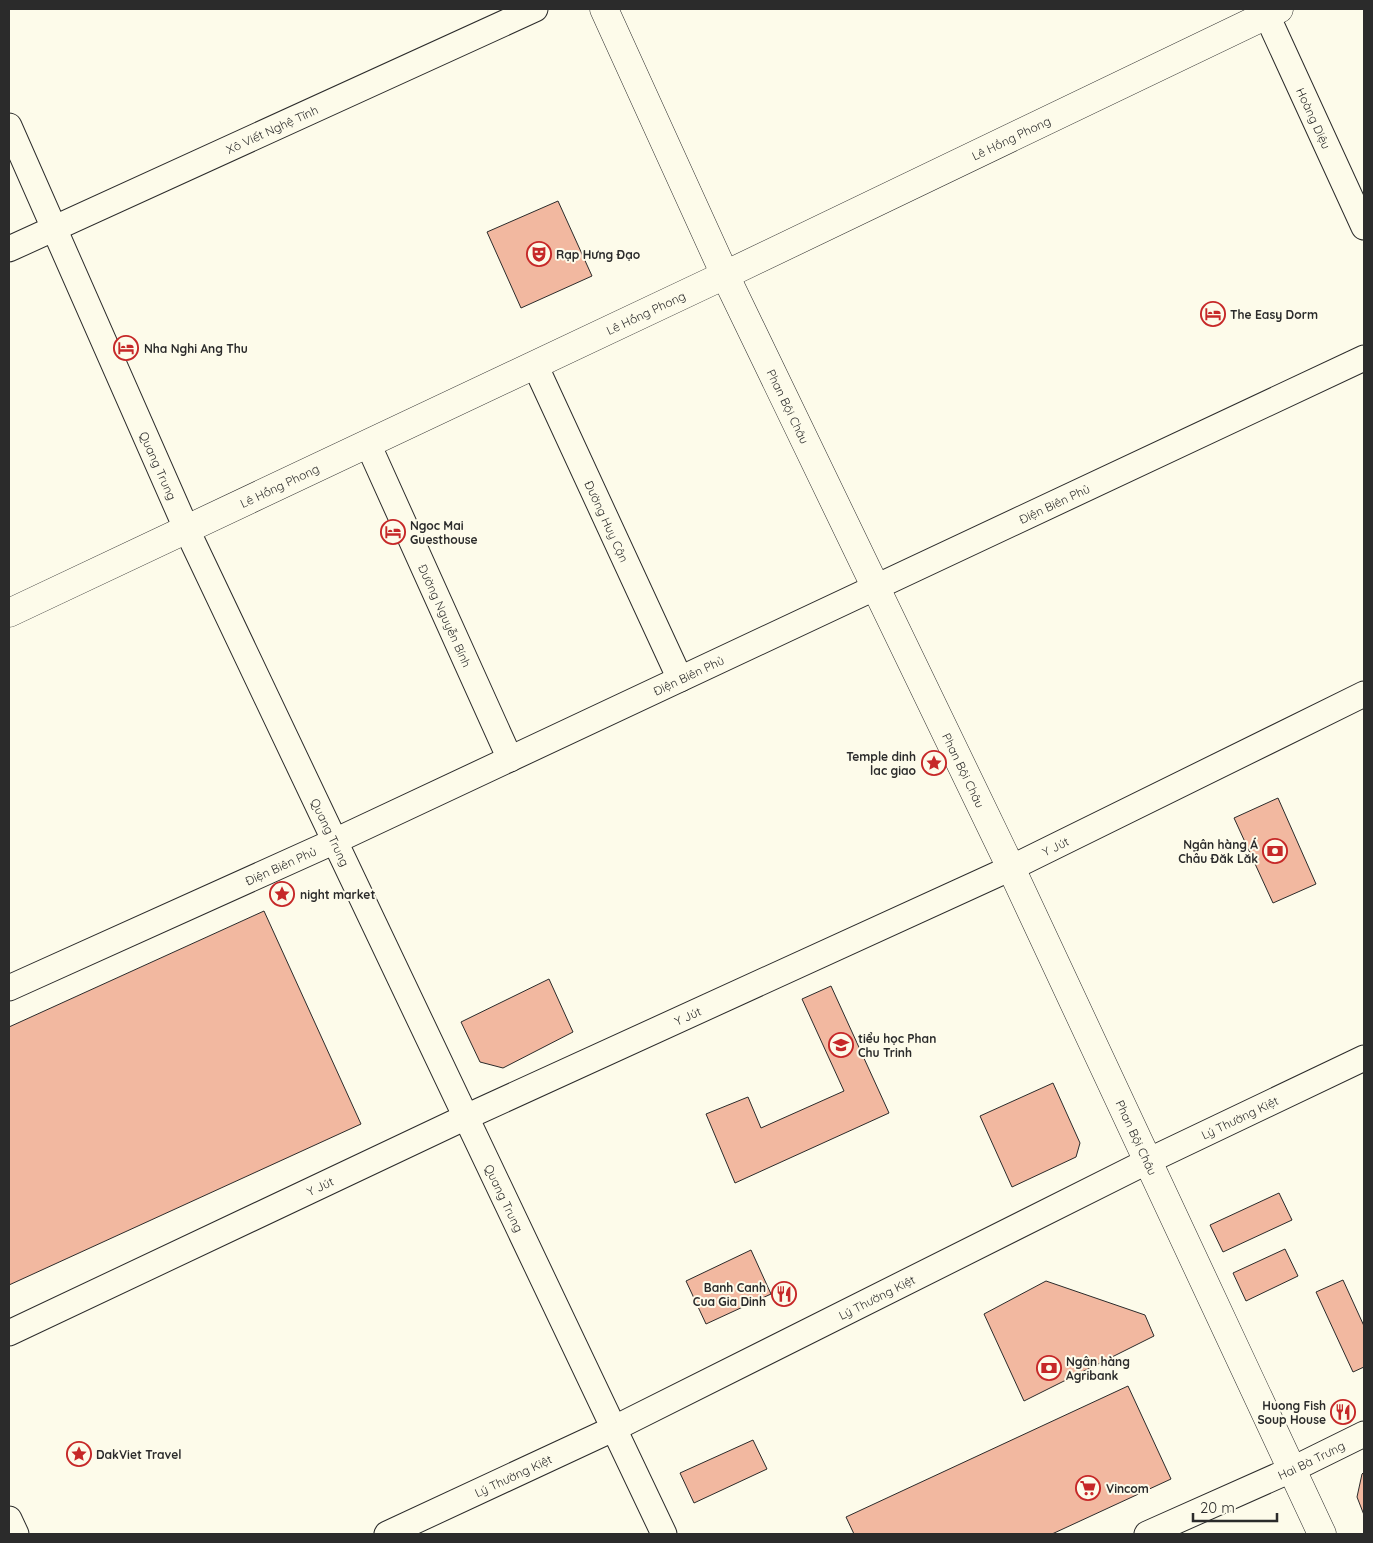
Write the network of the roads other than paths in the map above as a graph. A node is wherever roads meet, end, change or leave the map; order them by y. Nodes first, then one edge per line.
1 (535, 9) edge
2 (604, 9) edge
3 (1270, 11) edge
4 (9, 126) edge
5 (1364, 227) edge
6 (52, 228) junction
7 (9, 249) edge
8 (725, 275) junction
9 (1364, 358) edge
10 (535, 365) junction
11 (368, 444) junction
12 (186, 528) junction
13 (876, 587) junction
14 (9, 613) edge
15 (680, 679) junction
16 (1364, 694) edge
17 (510, 759) junction
18 (335, 841) junction
19 (1011, 868) junction
20 (9, 988) edge
21 (1364, 1058) edge
22 (466, 1117) junction
23 (1148, 1161) junction
24 (9, 1333) edge
25 (615, 1428) junction
26 (1364, 1434) edge
27 (1293, 1469) junction
28 (9, 1519) edge
29 (16, 1534) edge
30 (387, 1534) edge
31 (664, 1534) edge
32 (1147, 1534) edge
33 (1322, 1534) edge

1 - 6 street, Xô Viết Nghệ Tĩnh
2 - 8 main road, Phan Bội Châu
3 - 5 street, Hoàng Diệu
3 - 8 main road, Lê Hồng Phong
4 - 6 street, Quang Trung
6 - 7 street, Xô Viết Nghệ Tĩnh
6 - 12 street, Quang Trung
8 - 10 main road, Lê Hồng Phong
8 - 13 main road, Phan Bội Châu
9 - 13 street, Điện Biên Phủ
10 - 11 main road, Lê Hồng Phong
10 - 15 street, Đường Huy Cận
11 - 12 main road, Lê Hồng Phong
11 - 17 street, Đường Nguyễn Bính
12 - 14 main road, Lê Hồng Phong
12 - 18 street, Quang Trung
13 - 15 street, Điện Biên Phủ
13 - 19 main road, Phan Bội Châu
15 - 17 street, Điện Biên Phủ
16 - 19 street, Y Jút
17 - 18 street, Điện Biên Phủ
18 - 20 street, Điện Biên Phủ
18 - 22 street, Quang Trung
19 - 22 street, Y Jút
19 - 23 main road, Phan Bội Châu
21 - 23 street, Lý Thường Kiệt
22 - 24 street, Y Jút
22 - 25 street, Quang Trung
23 - 25 street, Lý Thường Kiệt
23 - 27 main road, Phan Bội Châu
25 - 30 street, Lý Thường Kiệt
25 - 31 street, Quang Trung
26 - 27 street, Hai Bà Trưng
27 - 32 street, Hai Bà Trưng
27 - 33 main road, Phan Bội Châu
28 - 29 street

